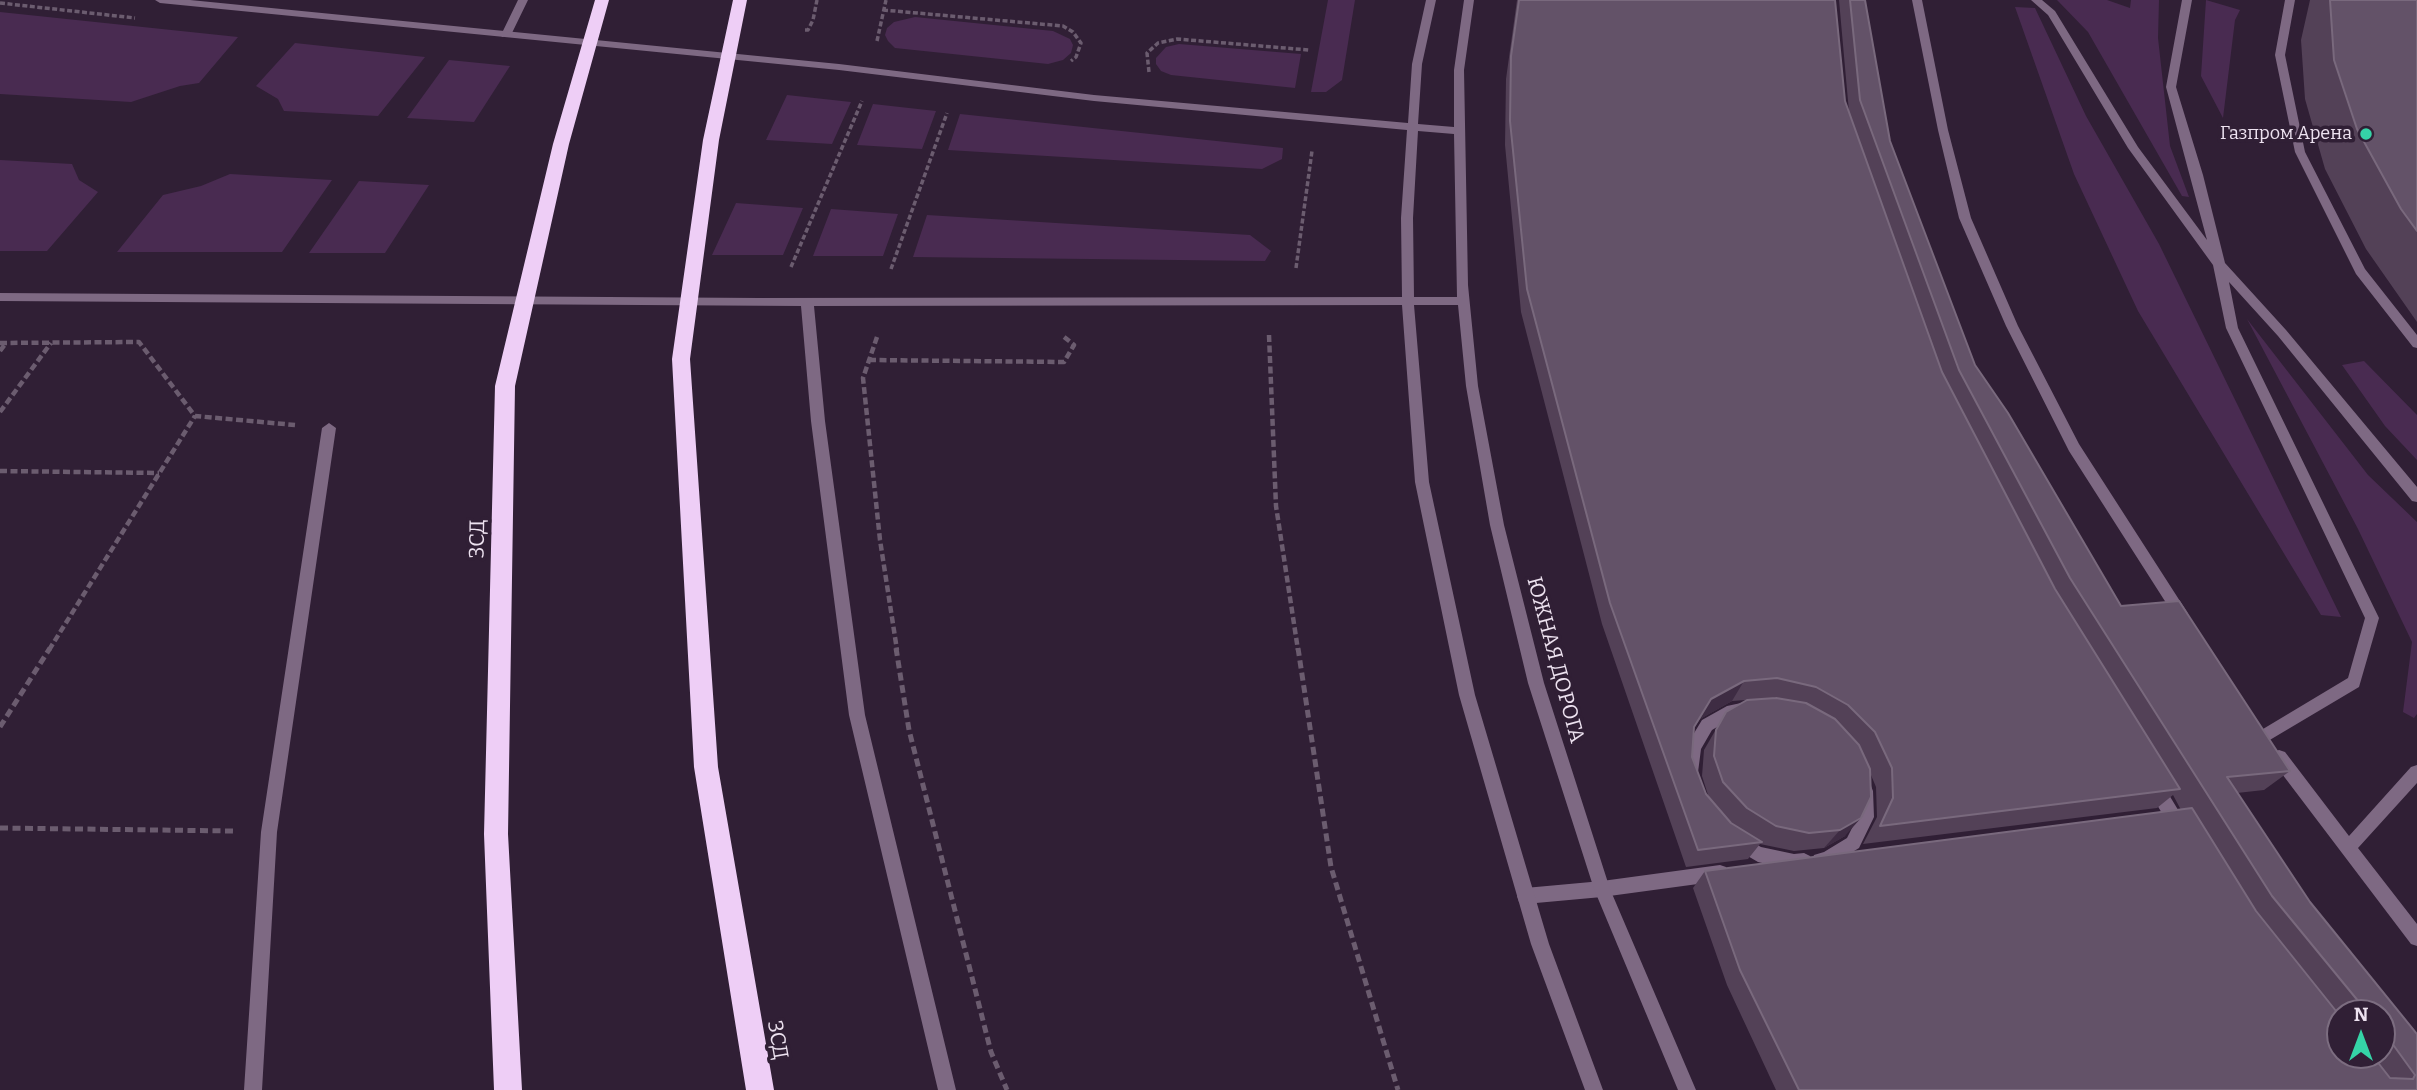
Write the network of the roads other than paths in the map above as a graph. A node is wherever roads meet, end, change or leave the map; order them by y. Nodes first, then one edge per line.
1 (160, 0) edge
2 (523, 0) edge
3 (602, 0) edge
4 (740, 0) edge
5 (1431, 0) edge
6 (1469, 0) edge
7 (1917, 0) edge
8 (2036, 0) edge
9 (2187, 0) edge
10 (2290, 0) edge
11 (506, 35) junction
12 (1411, 129) junction
13 (1459, 131) junction
14 (2219, 264) junction
15 (0, 297) edge
16 (807, 301) junction
17 (1464, 301) junction
18 (1408, 302) junction
19 (2417, 344) edge
20 (329, 428) road end
21 (2417, 497) edge
22 (2187, 624) edge
23 (1753, 709) edge
24 (2145, 769) edge
25 (2417, 772) edge
26 (1861, 778) edge
27 (1695, 786) edge
28 (1726, 834) edge
29 (2187, 839) edge
30 (2348, 848) junction
31 (1863, 854) edge
32 (1602, 890) junction
33 (1525, 896) junction
34 (2417, 938) edge
35 (253, 1090) edge
36 (508, 1090) edge
37 (760, 1090) edge
38 (947, 1090) edge
39 (1594, 1090) edge
40 (1686, 1090) edge

1 - 11 street
2 - 11 street
3 - 36 highway, ЗСД
4 - 37 highway, ЗСД
5 - 12 street
6 - 13 street, ЮЖНАЯ ДОРОГА
7 - 22 street
8 - 14 street
9 - 14 street
10 - 19 street
11 - 12 street
12 - 13 street
12 - 18 street
13 - 17 street, ЮЖНАЯ ДОРОГА
14 - 21 street
14 - 30 street
15 - 16 street
16 - 18 street
16 - 38 street
17 - 18 street
17 - 32 street, ЮЖНАЯ ДОРОГА
18 - 33 street
20 - 35 street
23 - 27 street
24 - 29 street
25 - 30 street
26 - 32 street
28 - 31 street
30 - 34 street
32 - 33 street
32 - 40 street, ЮЖНАЯ ДОРОГА
33 - 39 street

